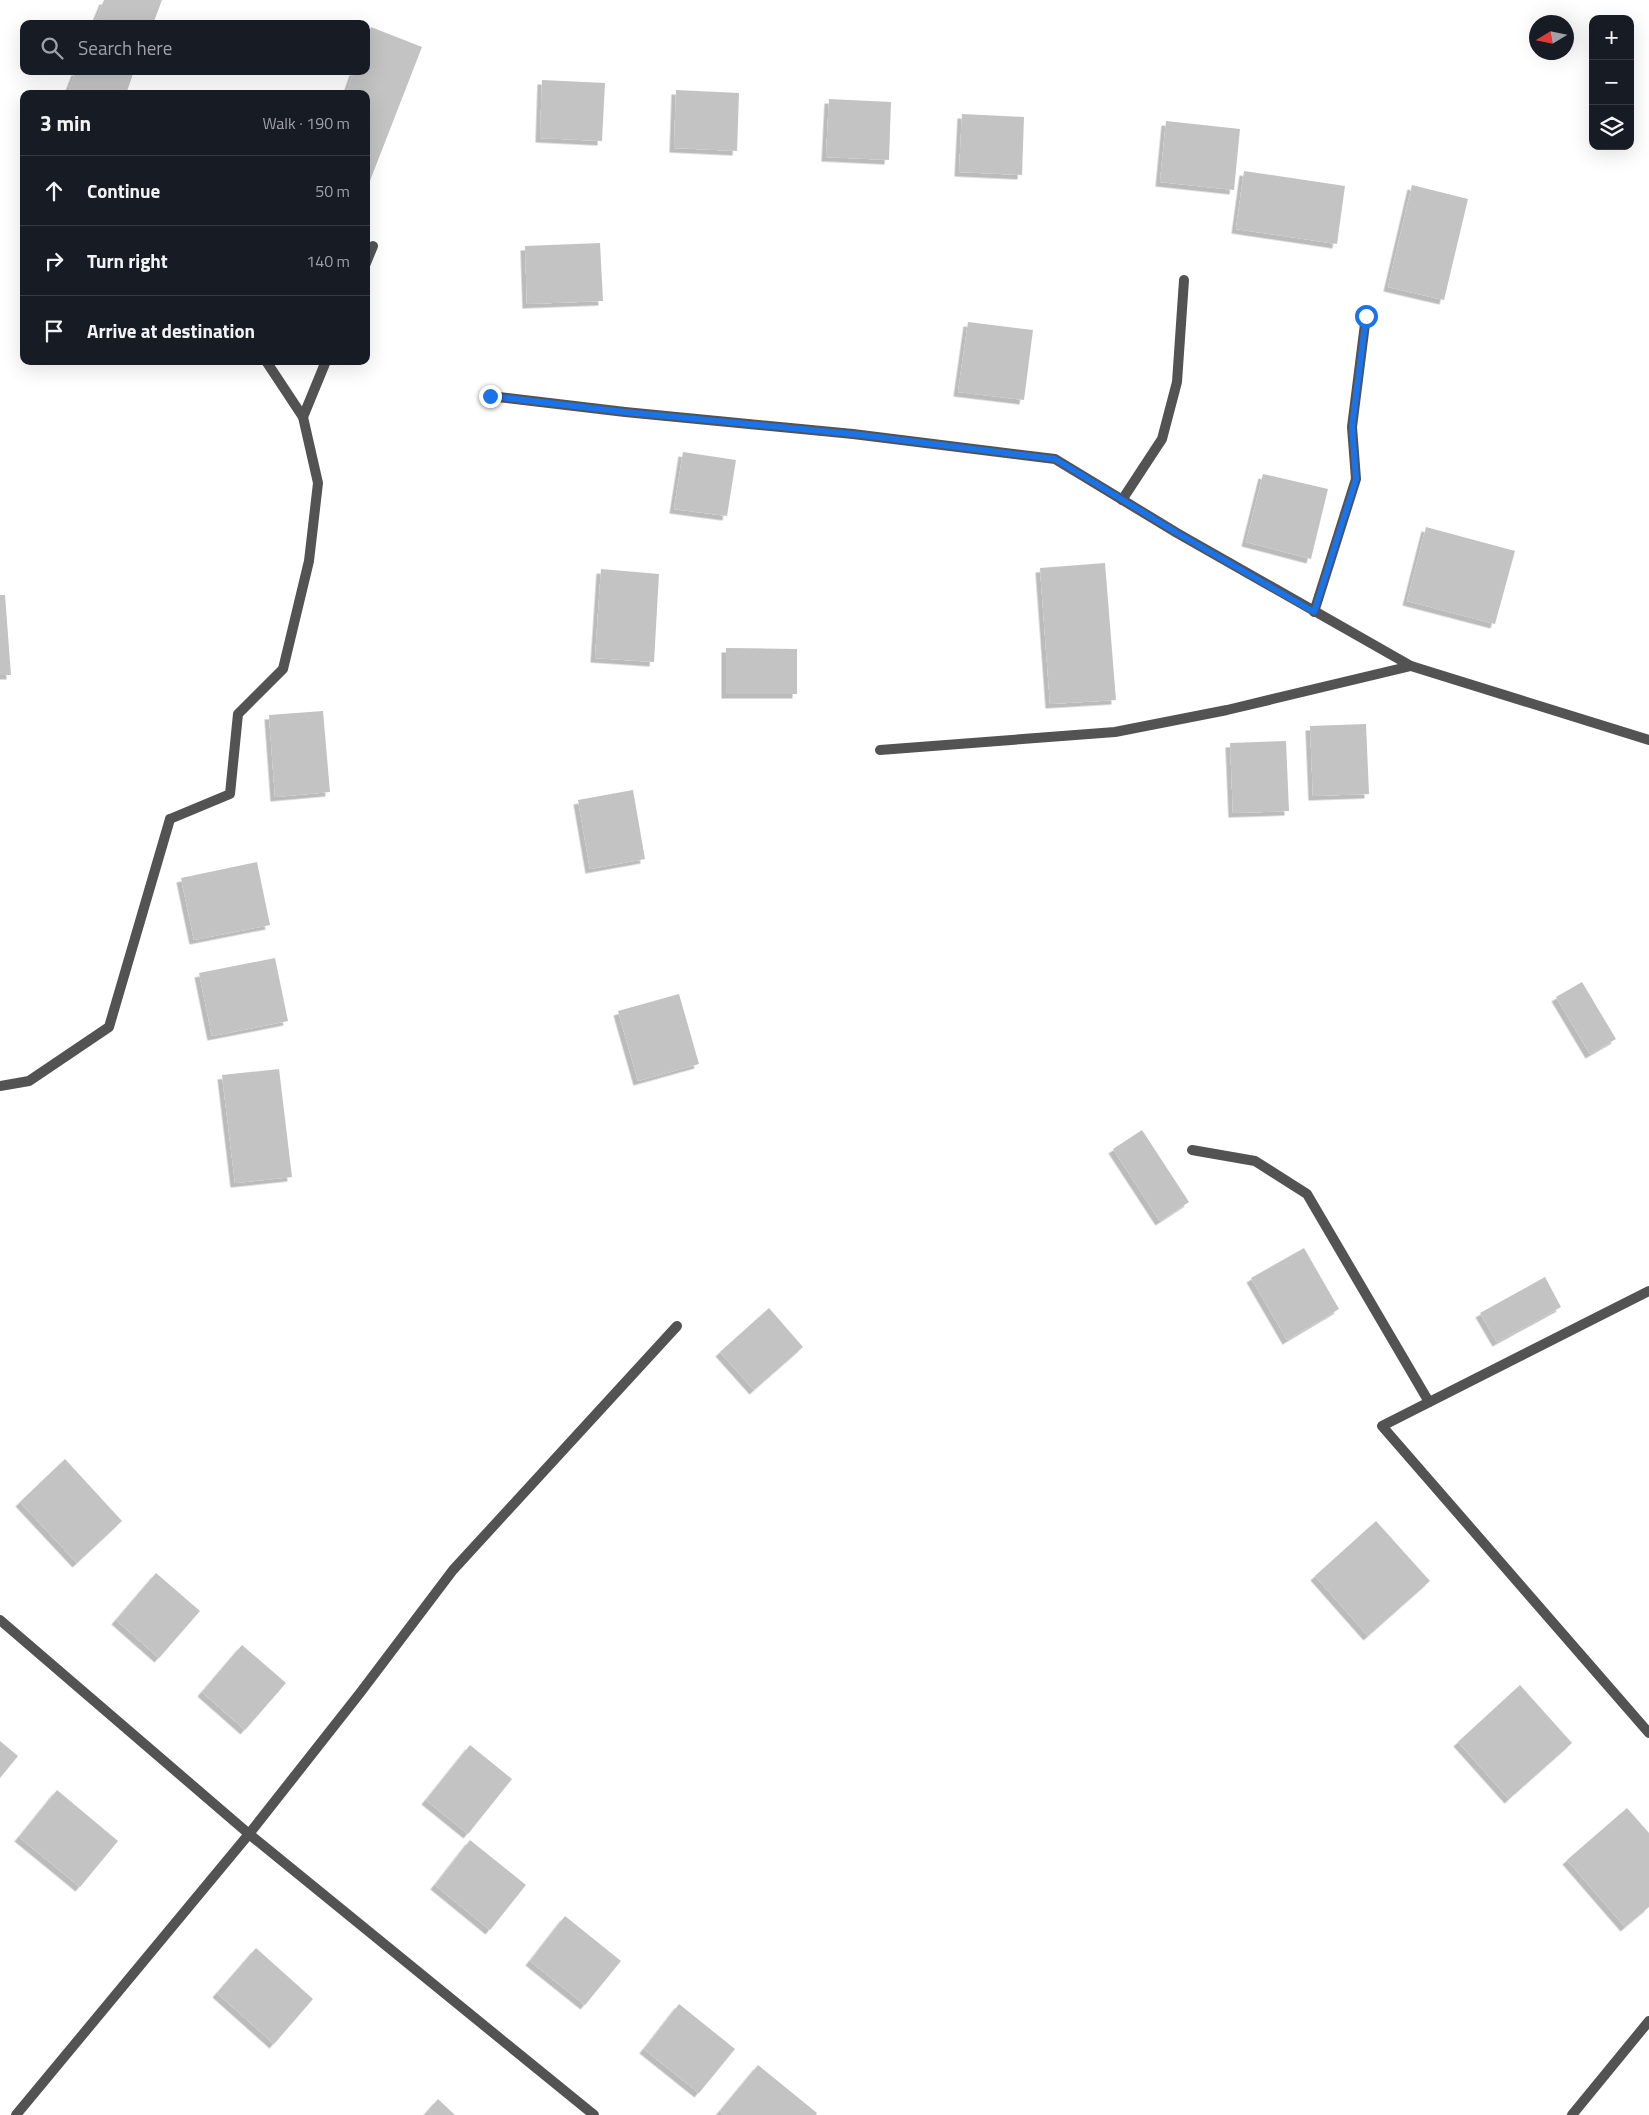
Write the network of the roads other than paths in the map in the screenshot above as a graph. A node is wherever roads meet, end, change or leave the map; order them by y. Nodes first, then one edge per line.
1 (373, 246) dead end
2 (370, 253) edge
3 (1184, 280) dead end
4 (1366, 316) dead end
5 (269, 365) edge
6 (324, 365) edge
7 (490, 396) dead end
8 (303, 417) junction
9 (1122, 500) junction
10 (1314, 612) junction
11 (1411, 666) junction
12 (1649, 740) edge
13 (880, 750) dead end
14 (0, 1086) edge
15 (1192, 1150) dead end
16 (1649, 1290) edge
17 (677, 1326) dead end
18 (1429, 1402) junction
19 (0, 1620) edge
20 (1649, 1733) edge
21 (250, 1834) junction
22 (1649, 2021) edge
23 (16, 2115) edge
24 (594, 2115) edge
25 (1572, 2115) edge

1 - 2 street
3 - 9 street
4 - 10 street
5 - 8 street
6 - 8 street
7 - 9 street
8 - 14 street
9 - 10 street
10 - 11 street
11 - 12 street
11 - 13 street
15 - 18 street
16 - 18 street
17 - 21 street
18 - 20 street
19 - 21 street
21 - 23 street
21 - 24 street
22 - 25 street

